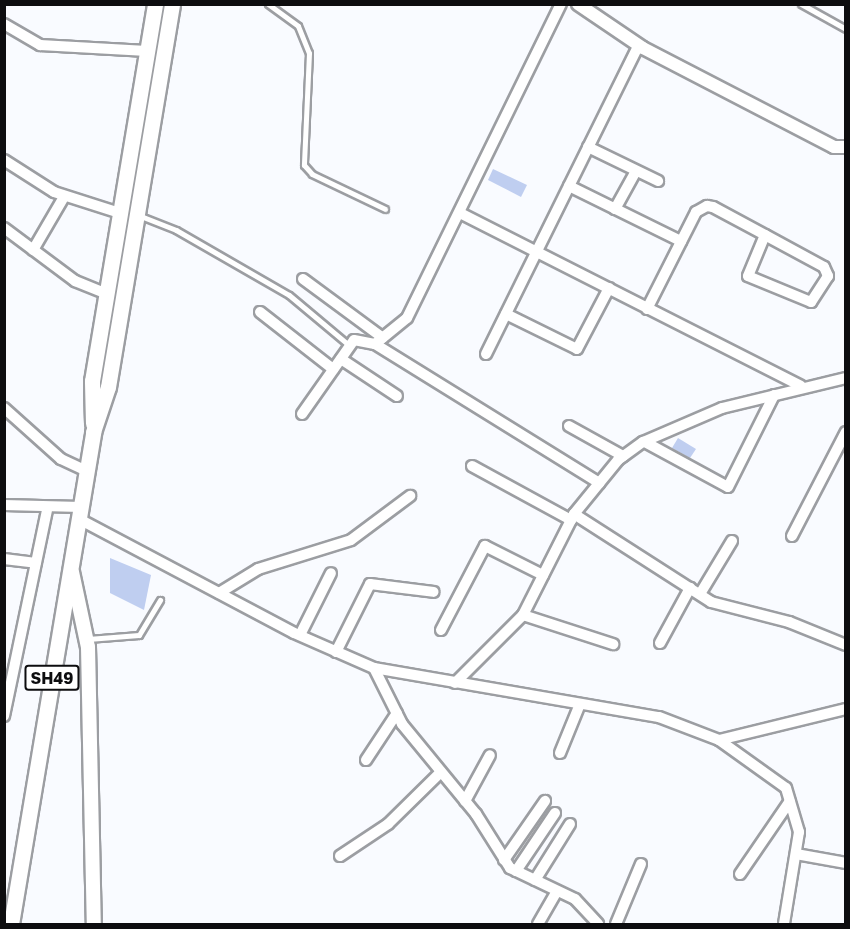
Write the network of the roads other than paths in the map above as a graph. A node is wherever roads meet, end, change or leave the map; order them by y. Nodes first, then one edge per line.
1 (155, 4) edge
2 (172, 4) edge
3 (268, 4) edge
4 (561, 4) edge
5 (578, 4) edge
6 (801, 4) edge
7 (4, 24) edge
8 (846, 29) edge
9 (639, 45) junction
10 (147, 51) junction
11 (588, 147) junction
12 (846, 147) edge
13 (4, 160) edge
14 (636, 171) junction
15 (658, 181) dead end
16 (569, 186) junction
17 (64, 197) junction
18 (385, 209) dead end
19 (615, 209) junction
20 (120, 213) junction
21 (460, 213) junction
22 (137, 215) junction
23 (4, 228) edge
24 (765, 235) junction
25 (681, 241) junction
26 (33, 250) junction
27 (537, 250) junction
28 (303, 279) dead end
29 (609, 288) junction
30 (107, 294) junction
31 (647, 309) junction
32 (260, 312) dead end
33 (506, 314) junction
34 (379, 341) junction
35 (350, 346) junction
36 (486, 354) dead end
37 (340, 359) junction
38 (333, 369) junction
39 (846, 378) edge
40 (801, 386) junction
41 (774, 394) junction
42 (397, 396) dead end
43 (4, 408) edge
44 (302, 414) dead end
45 (569, 426) dead end
46 (93, 432) junction
47 (846, 432) edge
48 (645, 441) junction
49 (623, 456) junction
50 (472, 466) dead end
51 (87, 471) junction
52 (599, 483) junction
53 (410, 496) dead end
54 (4, 505) edge
55 (47, 510) junction
56 (80, 513) junction
57 (573, 517) junction
58 (792, 536) dead end
59 (732, 541) dead end
60 (4, 559) edge
61 (36, 563) junction
62 (72, 572) junction
63 (331, 573) dead end
64 (543, 575) junction
65 (690, 588) junction
66 (434, 592) dead end
67 (219, 593) junction
68 (700, 594) junction
69 (160, 600) dead end
70 (523, 615) junction
71 (441, 630) dead end
72 (300, 635) junction
73 (87, 640) junction
74 (660, 643) dead end
75 (612, 644) dead end
76 (846, 645) edge
77 (336, 652) junction
78 (4, 660) edge
79 (17, 661) junction
80 (374, 668) junction
81 (455, 683) junction
82 (580, 704) junction
83 (846, 709) edge
84 (5, 712) edge
85 (397, 713) junction
86 (719, 740) junction
87 (560, 753) dead end
88 (490, 755) dead end
89 (366, 759) dead end
90 (441, 772) junction
91 (465, 801) junction
92 (545, 801) dead end
93 (790, 801) junction
94 (555, 813) dead end
95 (570, 824) dead end
96 (796, 854) junction
97 (340, 856) dead end
98 (504, 860) junction
99 (846, 863) edge
100 (641, 864) dead end
101 (516, 871) junction
102 (740, 874) dead end
103 (535, 880) junction
104 (557, 891) junction
105 (11, 924) edge
106 (94, 924) edge
107 (538, 924) edge
108 (598, 924) edge
109 (616, 924) edge
110 (784, 924) edge

1 - 10 main road, SH49
2 - 22 main road, SH49
3 - 18 lane
4 - 21 street
5 - 9 street
6 - 8 lane
7 - 10 street
9 - 11 street
9 - 12 street
10 - 20 main road, SH49
11 - 14 street
11 - 16 street
13 - 17 street
14 - 15 street
14 - 19 street
16 - 19 street
16 - 27 street
17 - 20 street
17 - 26 street
19 - 25 street
20 - 30 main road, SH49
21 - 27 street
21 - 34 street
22 - 35 lane
22 - 46 main road, SH49
23 - 26 street
24 - 24 street
24 - 25 street
25 - 31 street
26 - 30 street
27 - 29 street
27 - 33 street
28 - 34 street
29 - 31 street
29 - 33 street
30 - 46 main road, SH49
31 - 40 street
32 - 38 street
33 - 36 street
34 - 35 street
34 - 52 street
35 - 37 street
37 - 38 street
37 - 42 street
38 - 44 street
39 - 40 street
40 - 41 street
41 - 48 street
41 - 48 street
43 - 51 street
45 - 49 street
46 - 51 main road, SH49
47 - 58 street
48 - 49 street
49 - 52 street
50 - 57 street
51 - 56 main road, SH49
52 - 57 street
53 - 67 street
54 - 55 street
55 - 56 street
55 - 61 street
56 - 62 main road, SH49
56 - 67 street
57 - 64 street
57 - 65 street
59 - 68 street
60 - 61 street
61 - 79 street
62 - 73 main road
62 - 105 main road, SH49
63 - 72 street
64 - 70 street
64 - 71 street
65 - 68 street
65 - 74 street
66 - 77 street
67 - 72 street
68 - 76 street
69 - 73 lane
70 - 75 street
70 - 81 street
72 - 77 street
73 - 106 main road
77 - 80 street
78 - 79 street
79 - 84 street
80 - 81 street
80 - 85 street
81 - 82 street
82 - 86 street
82 - 87 street
83 - 86 street
85 - 89 street
85 - 90 street
86 - 93 street
88 - 91 street
90 - 91 street
90 - 97 street
91 - 98 street
92 - 98 street
93 - 96 street
93 - 102 street
94 - 101 street
95 - 103 street
96 - 99 street
96 - 110 street
98 - 101 street
100 - 109 street
101 - 103 street
103 - 104 street
104 - 107 street
104 - 108 street

